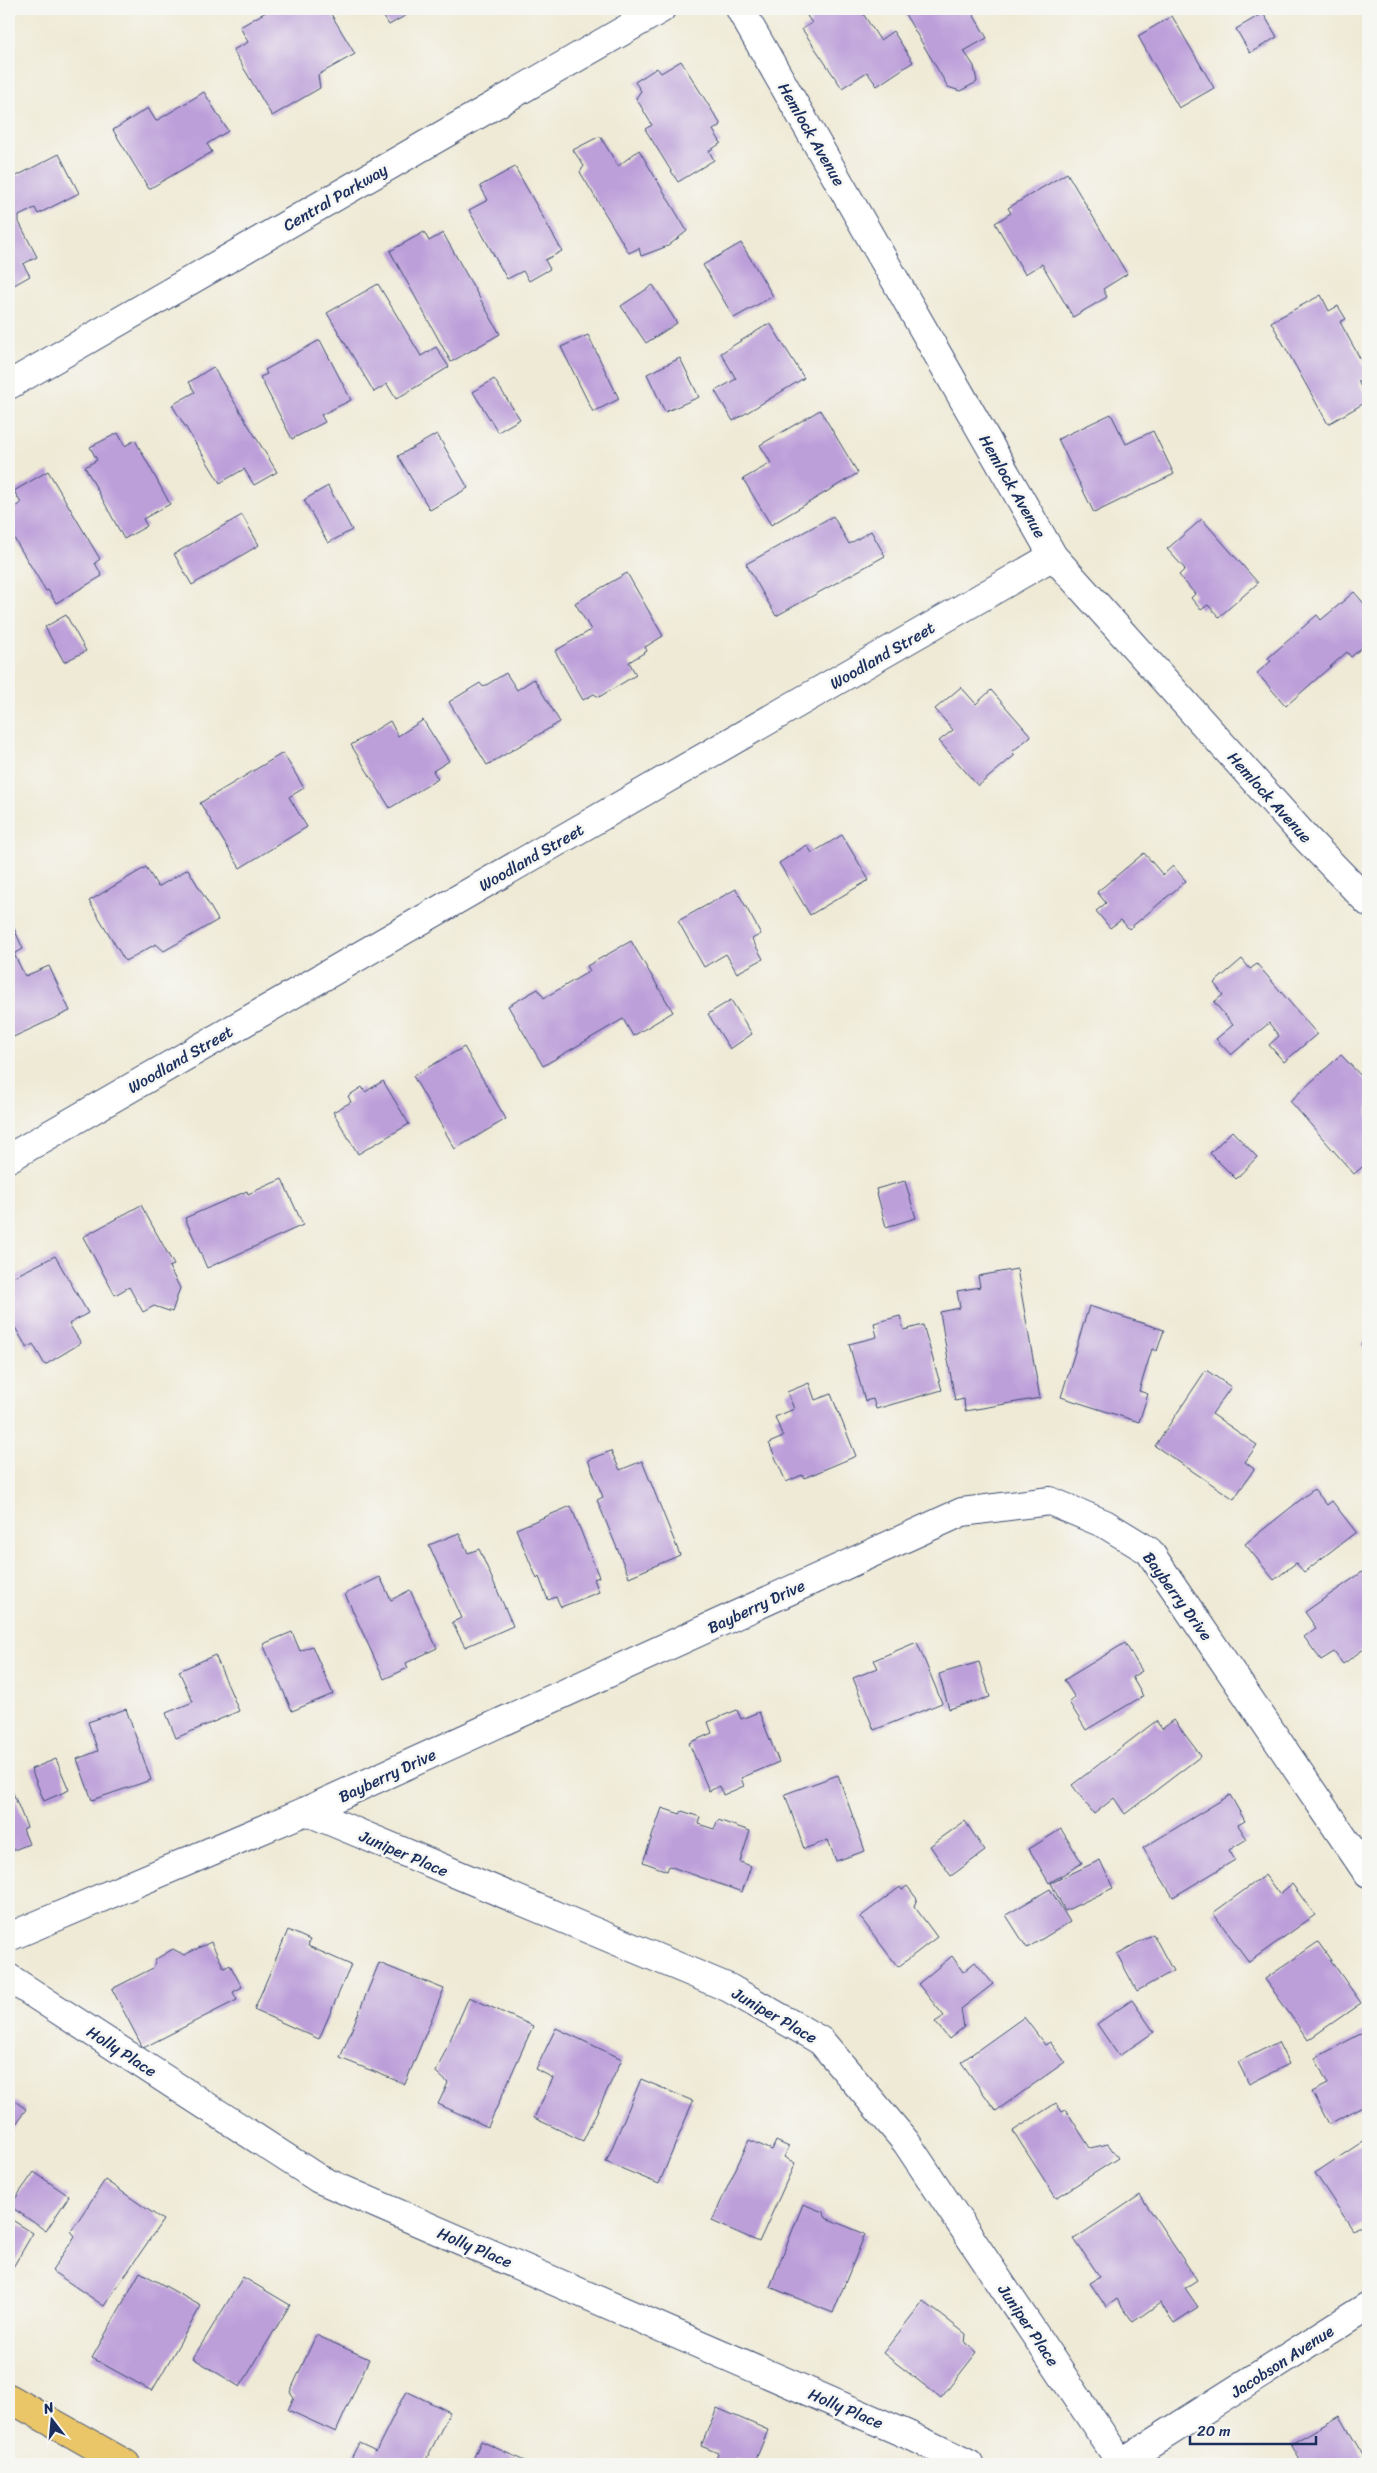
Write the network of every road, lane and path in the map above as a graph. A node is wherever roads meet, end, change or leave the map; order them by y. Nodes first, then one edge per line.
1 (661, 9) edge
2 (740, 9) edge
3 (9, 386) edge
4 (1053, 556) junction
5 (1368, 902) edge
6 (9, 1158) edge
7 (306, 1812) junction
8 (1368, 1874) edge
9 (9, 1937) edge
10 (9, 1978) edge
11 (1368, 2306) edge
12 (9, 2398) edge
13 (126, 2464) edge
14 (969, 2464) edge
15 (1120, 2464) edge

1 - 3 street, Central Parkway
2 - 4 street, Hemlock Avenue
4 - 5 street, Hemlock Avenue
4 - 6 street, Woodland Street
7 - 8 street, Bayberry Drive
7 - 9 street, Bayberry Drive
7 - 15 street, Juniper Place
10 - 14 street, Holly Place
11 - 15 street, Jacobson Avenue
12 - 13 main road

